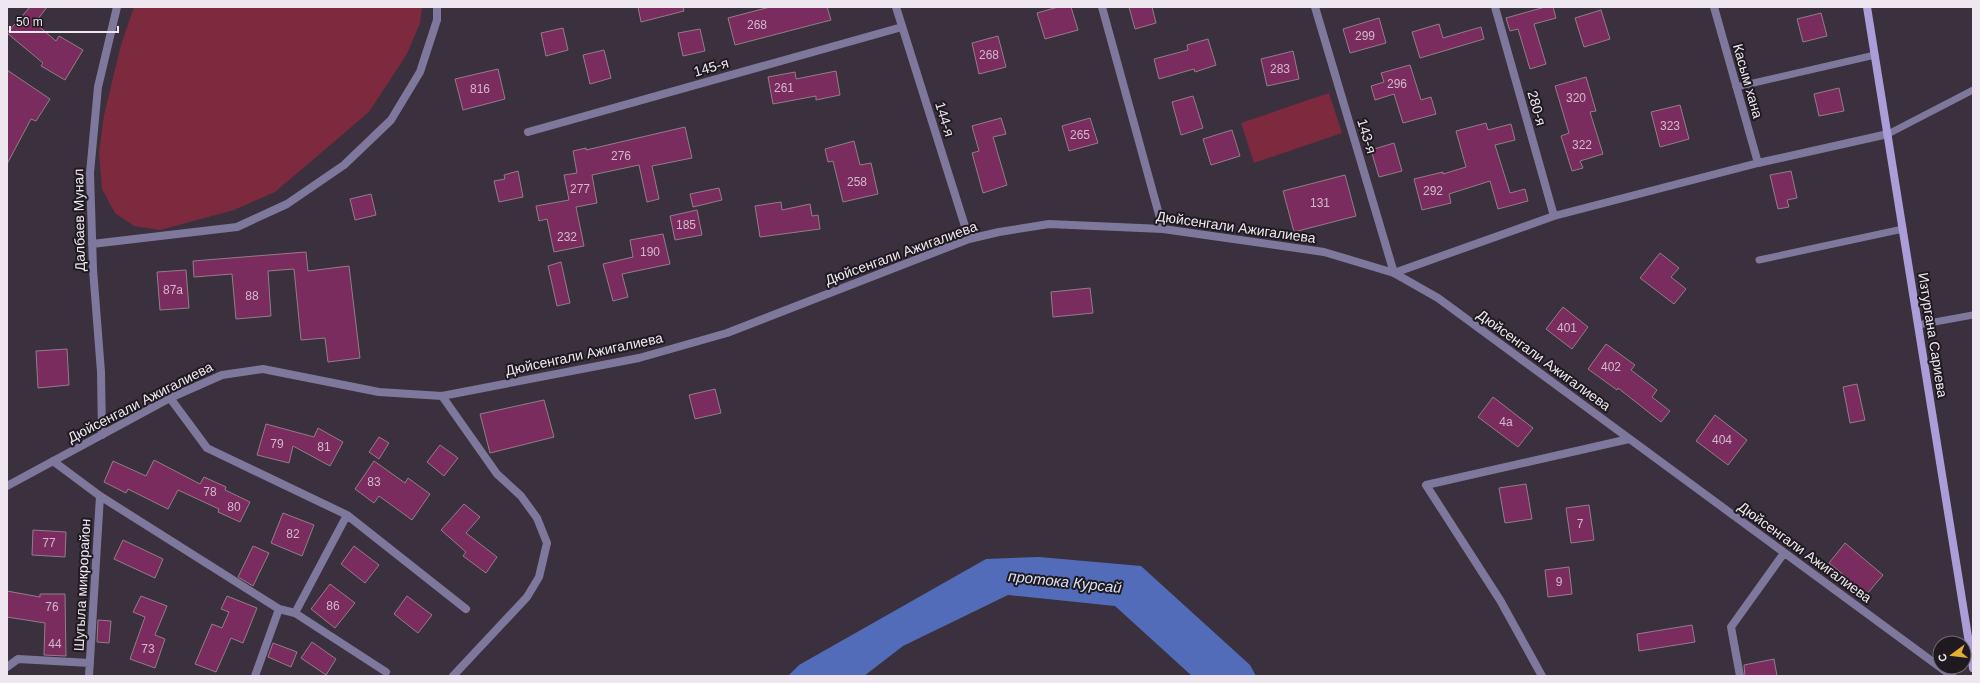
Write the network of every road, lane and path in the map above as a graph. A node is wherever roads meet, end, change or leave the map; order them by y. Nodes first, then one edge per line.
1 (117, 7) edge
2 (437, 7) edge
3 (896, 7) edge
4 (1102, 7) edge
5 (1315, 7) edge
6 (1495, 7) edge
7 (1714, 7) edge
8 (1868, 7) edge
9 (902, 27) junction
10 (1875, 55) junction
11 (1736, 87) junction
12 (1973, 90) edge
13 (528, 132) dead end
14 (1888, 134) junction
15 (1758, 163) junction
16 (1554, 216) junction
17 (1163, 229) junction
18 (1903, 229) junction
19 (969, 238) junction
20 (92, 244) junction
21 (1759, 260) dead end
22 (1394, 273) junction
23 (1973, 315) edge
24 (1918, 326) junction
25 (442, 396) junction
26 (170, 398) junction
27 (102, 435) junction
28 (1629, 438) junction
29 (53, 461) junction
30 (7, 486) edge
31 (100, 496) junction
32 (348, 515) junction
33 (1784, 553) junction
34 (279, 609) junction
35 (466, 609) dead end
36 (295, 613) junction
37 (90, 663) junction
38 (7, 667) edge
39 (1973, 668) edge
40 (386, 672) dead end
41 (89, 676) edge
42 (255, 676) edge
43 (453, 676) edge
44 (1542, 676) edge
45 (1740, 676) edge
46 (1952, 676) edge

1 - 20 street, Далбаев Мунал
2 - 20 street
3 - 9 street, 144-я
4 - 17 street
5 - 22 street, 143-я
6 - 16 street, 280-я
7 - 11 street, Касым хана
8 - 10 street, Изтургана Сариева
9 - 13 street, 145-я
9 - 19 street, 144-я
10 - 11 lane
10 - 14 street, Изтургана Сариева
11 - 15 street, Касым хана
12 - 14 lane
14 - 15 street
14 - 18 street, Изтургана Сариева
15 - 16 street
16 - 22 street
17 - 19 street, Дюйсенгали Ажигалиева
17 - 22 street, Дюйсенгали Ажигалиева
18 - 21 lane
18 - 24 street, Изтургана Сариева
19 - 25 street, Дюйсенгали Ажигалиева
20 - 27 street, Далбаев Мунал
22 - 28 street, Дюйсенгали Ажигалиева
23 - 24 lane
24 - 39 street, Изтургана Сариева
25 - 26 street, Дюйсенгали Ажигалиева
25 - 43 street
26 - 27 street, Дюйсенгали Ажигалиева
26 - 32 street
27 - 29 street, Дюйсенгали Ажигалиева
28 - 33 street, Дюйсенгали Ажигалиева
28 - 44 street
29 - 30 street, Дюйсенгали Ажигалиева
29 - 31 street
31 - 34 street
31 - 37 street, Шугыла микрорайон
32 - 35 street
32 - 36 street
33 - 45 street
33 - 46 street, Дюйсенгали Ажигалиева
34 - 36 street
34 - 42 street
36 - 40 street
37 - 38 street
37 - 41 street, Шугыла микрорайон

